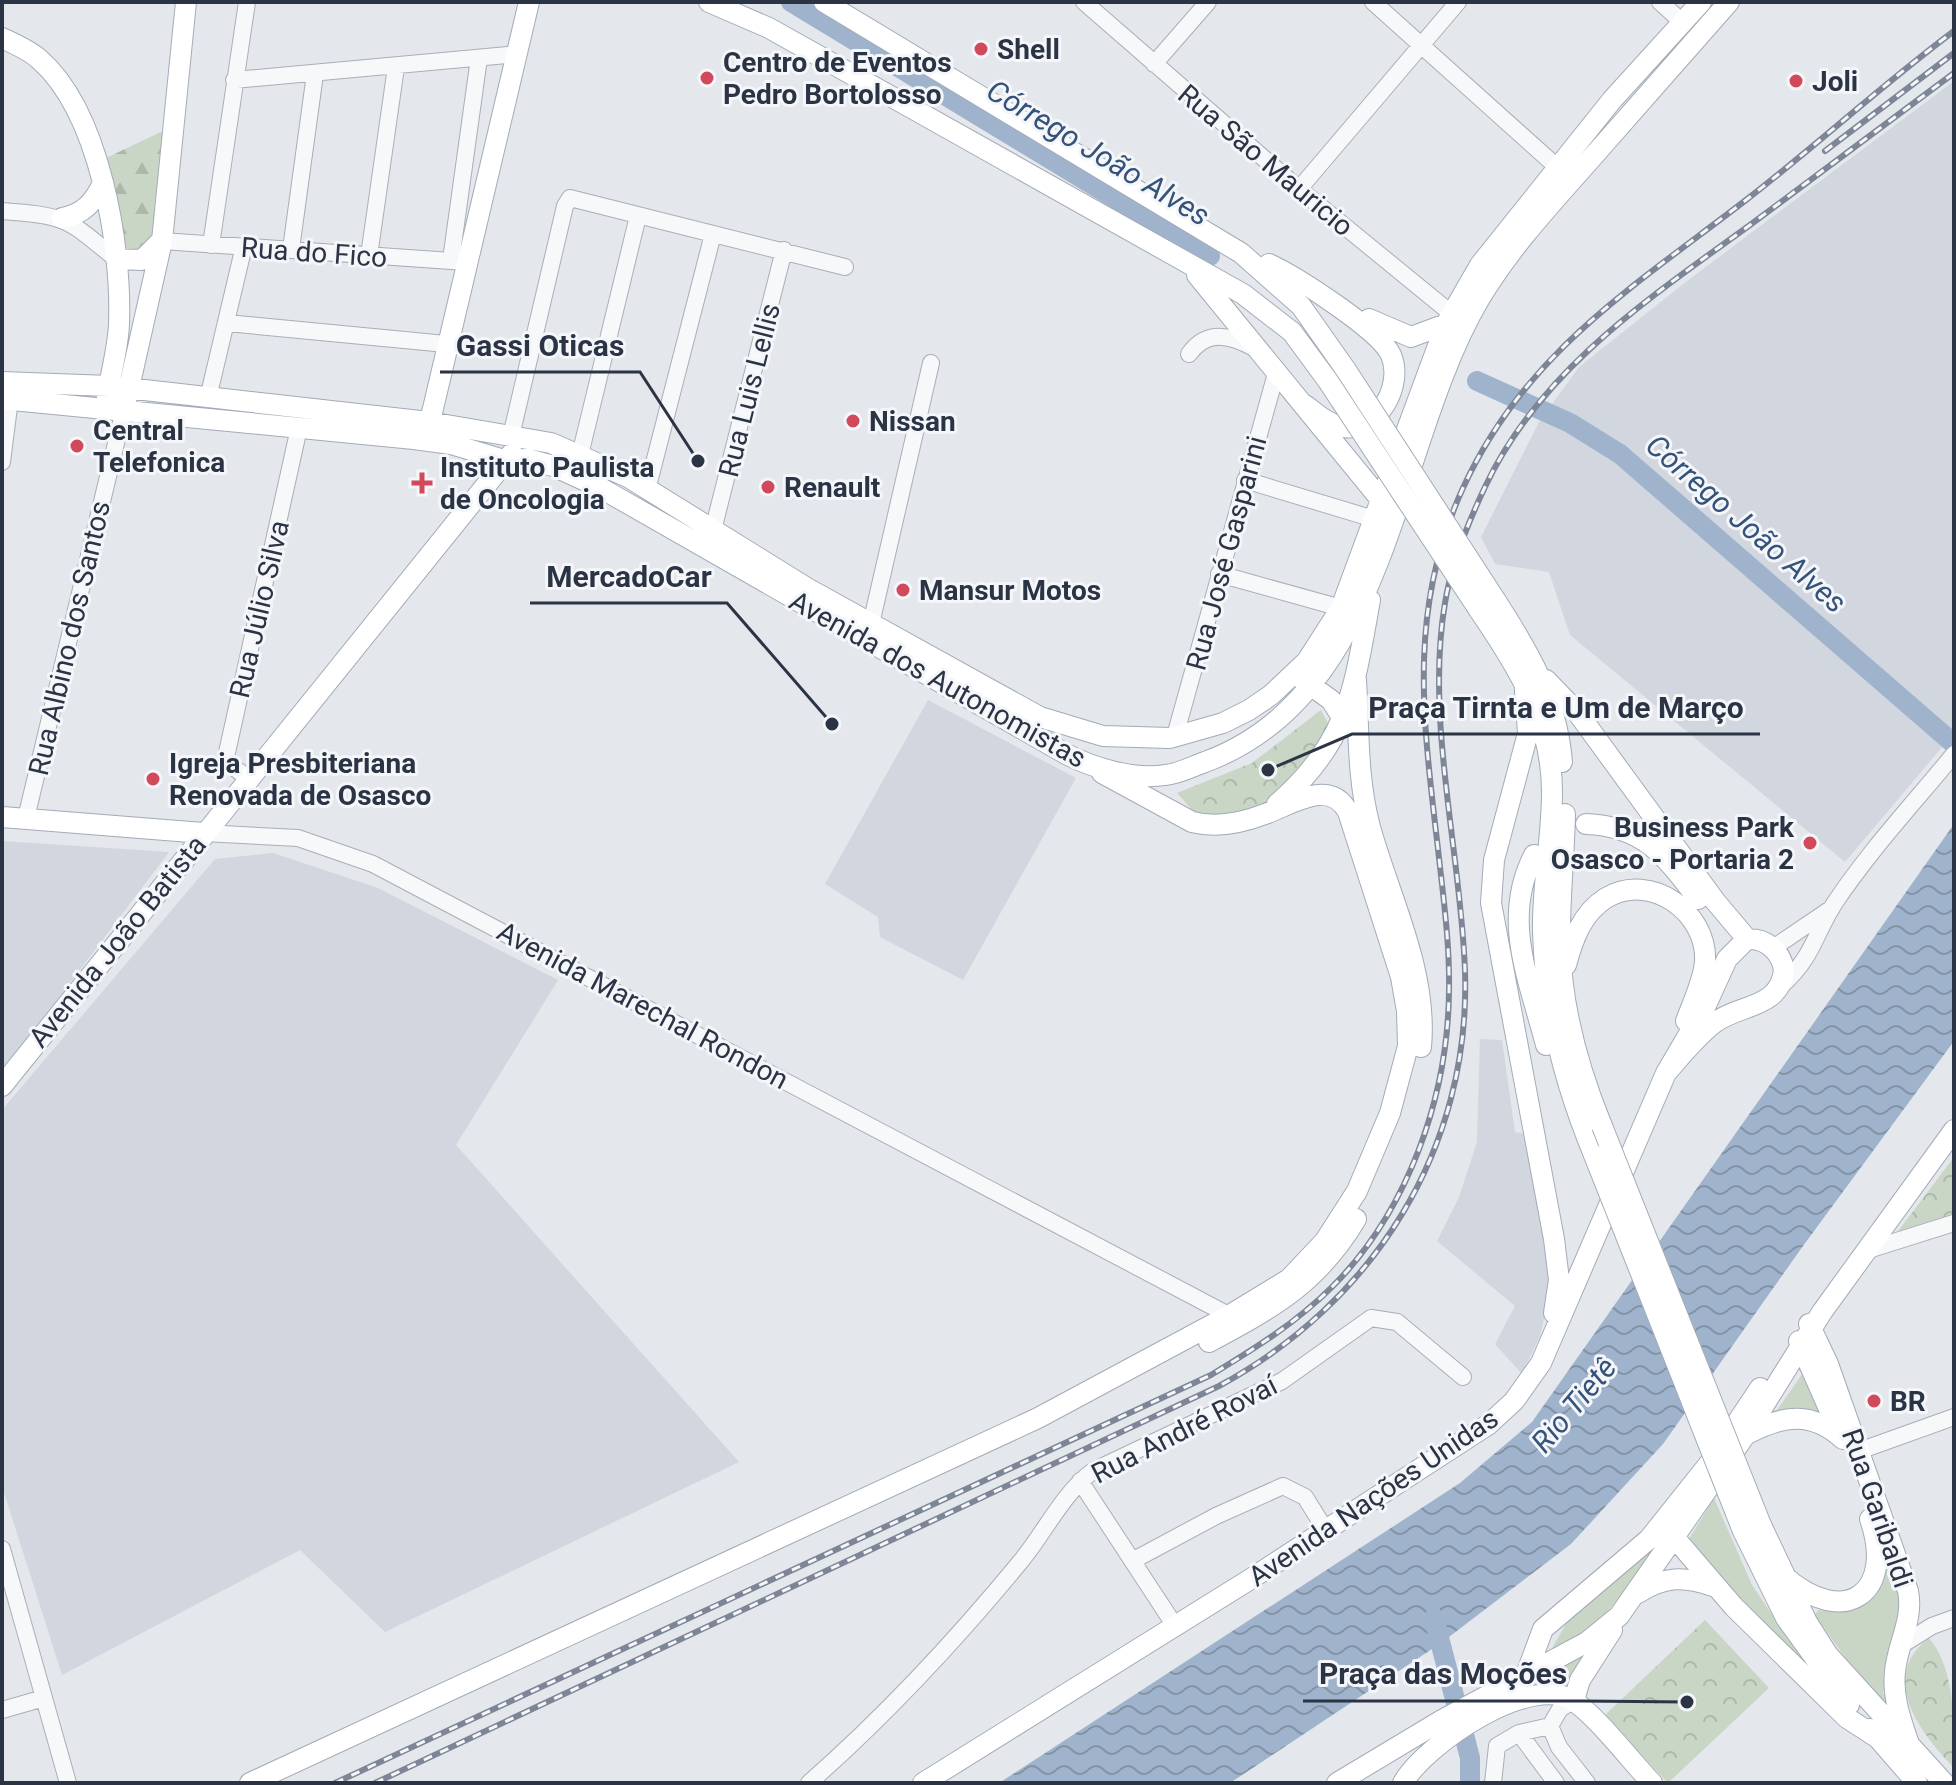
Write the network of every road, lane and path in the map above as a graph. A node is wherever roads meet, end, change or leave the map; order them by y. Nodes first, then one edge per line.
1 (186, 2) edge
2 (247, 2) edge
3 (529, 2) edge
4 (709, 2) edge
5 (824, 2) edge
6 (1084, 2) edge
7 (1208, 2) edge
8 (1373, 2) edge
9 (1458, 2) edge
10 (1660, 2) edge
11 (1701, 2) edge
12 (1729, 2) edge
13 (749, 12) edge
14 (1681, 21) junction
15 (2, 38) edge
16 (1421, 45) junction
17 (518, 54) junction
18 (1681, 56) junction
19 (479, 58) junction
20 (1154, 64) junction
21 (396, 67) junction
22 (315, 74) junction
23 (234, 80) junction
24 (1557, 167) junction
25 (103, 183) junction
26 (1299, 189) junction
27 (2, 211) edge
28 (638, 216) junction
29 (62, 218) junction
30 (713, 234) junction
31 (162, 241) junction
32 (211, 245) junction
33 (244, 246) junction
34 (291, 249) junction
35 (784, 250) junction
36 (1241, 253) junction
37 (369, 256) junction
38 (116, 259) junction
39 (458, 261) junction
40 (1186, 263) junction
41 (845, 267) dead end
42 (1342, 309) junction
43 (1449, 319) junction
44 (227, 323) junction
45 (446, 344) junction
46 (1263, 352) junction
47 (1189, 354) dead end
48 (135, 362) junction
49 (931, 363) dead end
50 (1277, 370) junction
51 (1337, 375) junction
52 (118, 388) junction
53 (5, 393) edge
54 (208, 398) junction
55 (1305, 405) junction
56 (114, 409) junction
57 (299, 428) junction
58 (428, 432) junction
59 (511, 436) junction
60 (551, 443) junction
61 (580, 455) junction
62 (504, 460) junction
63 (2, 462) edge
64 (1245, 480) junction
65 (647, 490) junction
66 (1377, 510) junction
67 (713, 530) junction
68 (1375, 571) junction
69 (1219, 574) junction
70 (1341, 608) junction
71 (871, 624) junction
72 (1532, 676) junction
73 (1304, 680) junction
74 (1356, 680) junction
75 (1344, 718) junction
76 (1173, 737) junction
77 (1358, 757) junction
78 (1950, 758) edge
79 (1083, 762) junction
80 (1164, 776) junction
81 (249, 779) junction
82 (1173, 812) junction
83 (1265, 814) junction
84 (2, 817) edge
85 (26, 818) junction
86 (1586, 824) dead end
87 (203, 833) junction
88 (1534, 855) dead end
89 (1833, 907) junction
90 (1743, 941) junction
91 (1773, 948) junction
92 (1563, 978) junction
93 (1701, 978) junction
94 (1781, 986) junction
95 (1710, 997) junction
96 (1736, 1010) junction
97 (1666, 1073) junction
98 (2, 1086) edge
99 (1594, 1130) junction
100 (1954, 1130) edge
101 (1954, 1223) edge
102 (1554, 1239) junction
103 (1590, 1249) junction
104 (1865, 1251) junction
105 (1237, 1320) junction
106 (1808, 1330) junction
107 (1541, 1363) junction
108 (1463, 1377) dead end
109 (1954, 1417) edge
110 (1746, 1434) junction
111 (1851, 1445) junction
112 (1080, 1481) junction
113 (1671, 1515) junction
114 (1752, 1528) junction
115 (1325, 1529) junction
116 (1674, 1537) junction
117 (2, 1549) edge
118 (1132, 1561) junction
119 (1784, 1576) junction
120 (1714, 1586) junction
121 (1635, 1595) junction
122 (1910, 1603) junction
123 (1619, 1616) junction
124 (1954, 1618) edge
125 (1175, 1626) junction
126 (1932, 1626) junction
127 (1900, 1646) junction
128 (1528, 1674) junction
129 (44, 1698) junction
130 (1517, 1699) junction
131 (1574, 1700) junction
132 (2, 1710) edge
133 (1550, 1726) junction
134 (1519, 1733) junction
135 (1878, 1738) junction
136 (1910, 1747) junction
137 (68, 1783) edge
138 (250, 1783) edge
139 (281, 1783) edge
140 (809, 1783) edge
141 (923, 1783) edge
142 (1337, 1783) edge
143 (1403, 1783) edge
144 (1493, 1783) edge
145 (1556, 1783) edge
146 (1587, 1783) edge
147 (1652, 1783) edge
148 (1917, 1783) edge
149 (1944, 1783) edge

1 - 31 main road
2 - 23 street
3 - 17 main road
4 - 13 main road
5 - 36 main road
6 - 20 street, Rua São Mauricio
7 - 20 street
8 - 16 street
9 - 16 street
10 - 14 street
11 - 14 main road, Avenida dos Autonomistas
12 - 18 main road, Avenida dos Autonomistas
13 - 40 main road
14 - 18 main road
14 - 24 main road, Avenida dos Autonomistas
15 - 25 main road
16 - 24 street
16 - 26 street
17 - 19 street
17 - 39 main road
18 - 68 main road, Avenida dos Autonomistas
19 - 21 street
19 - 39 street
20 - 26 street, Rua São Mauricio
21 - 22 street
21 - 37 street
22 - 23 street
22 - 34 street
23 - 32 street
24 - 43 main road, Avenida dos Autonomistas
25 - 29 main road
25 - 38 main road
26 - 43 street, Rua São Mauricio
27 - 29 street
28 - 30 street
28 - 59 street
28 - 61 street
29 - 38 street
30 - 35 street
30 - 65 street
31 - 32 street, Rua do Fico
31 - 38 main road
31 - 48 main road
32 - 33 street, Rua do Fico
33 - 34 street, Rua do Fico
33 - 44 street
34 - 37 street, Rua do Fico
35 - 41 street
35 - 67 street, Rua Luis Lellis
36 - 42 main road
36 - 51 main road
37 - 39 street, Rua do Fico
38 - 48 main road
38 - 52 main road
39 - 45 main road
40 - 46 main road
40 - 51 main road
42 - 43 main road
42 - 55 main road
43 - 66 main road, Avenida dos Autonomistas
44 - 45 street
44 - 54 street
45 - 58 main road
46 - 47 street
46 - 50 main road
48 - 52 main road
49 - 71 street
50 - 55 main road
50 - 64 street, Rua José Gasparini
51 - 72 main road, bridge
52 - 53 main road, Avenida dos Autonomistas
52 - 54 main road, Avenida dos Autonomistas
52 - 56 main road
53 - 56 main road, Avenida dos Autonomistas
53 - 63 street
54 - 58 main road, Avenida dos Autonomistas
55 - 66 main road
56 - 57 main road, Avenida dos Autonomistas
56 - 85 street, Rua Albino dos Santos
57 - 58 main road, Avenida dos Autonomistas
57 - 81 street, Rua Júlio Silva
58 - 59 main road, Avenida dos Autonomistas
58 - 62 main road, Avenida dos Autonomistas
59 - 60 main road, Avenida dos Autonomistas
60 - 61 main road, Avenida dos Autonomistas
60 - 62 main road
61 - 65 main road, Avenida dos Autonomistas
62 - 79 main road, Avenida dos Autonomistas
62 - 81 main road, Avenida João Batista
64 - 66 street
64 - 69 street, Rua José Gasparini
65 - 67 main road, Avenida dos Autonomistas
66 - 70 main road, Avenida dos Autonomistas
67 - 71 main road, Avenida dos Autonomistas
68 - 73 main road, Avenida dos Autonomistas
68 - 74 main road
69 - 70 street
69 - 76 street, Rua José Gasparini
70 - 73 main road, Avenida dos Autonomistas
71 - 76 main road, Avenida dos Autonomistas
72 - 90 main road
72 - 92 main road
72 - 99 main road
72 - 102 main road
73 - 75 main road
73 - 76 main road, Avenida dos Autonomistas
73 - 80 main road, Avenida dos Autonomistas
74 - 75 main road
74 - 77 main road
75 - 77 main road
75 - 83 main road
76 - 80 main road
77 - 105 main road
78 - 89 street
79 - 80 main road, Avenida dos Autonomistas
79 - 82 main road
80 - 82 main road
81 - 87 main road, Avenida João Batista
82 - 83 main road
83 - 105 main road
84 - 85 main road, Avenida Marechal Rondon
85 - 87 main road, Avenida Marechal Rondon
86 - 90 main road
87 - 98 main road, Avenida João Batista
87 - 105 street, Avenida Marechal Rondon
88 - 99 main road
89 - 91 street
89 - 94 street
90 - 91 main road
90 - 95 main road, Avenida Nações Unidas
91 - 94 main road
92 - 93 main road
92 - 99 main road
93 - 95 main road
93 - 97 main road
94 - 96 main road, Avenida Nações Unidas
95 - 96 main road
95 - 97 main road, Avenida Nações Unidas
96 - 97 main road, Avenida Nações Unidas
97 - 103 main road, Avenida Nações Unidas
99 - 114 main road, bridge
99 - 114 main road, bridge
100 - 104 main road
101 - 104 street
102 - 103 main road
102 - 107 main road
103 - 107 main road, Avenida Nações Unidas
104 - 106 main road
105 - 138 main road
105 - 139 main road
106 - 110 main road
106 - 111 main road, Rua Garibaldi
106 - 113 main road
107 - 115 main road, Avenida Nações Unidas
108 - 112 street, Rua André Rovaí
109 - 111 street
110 - 111 main road
110 - 116 main road
111 - 119 main road, Rua Garibaldi
111 - 122 main road, Rua Garibaldi
112 - 118 street
112 - 140 street, Rua André Rovaí
113 - 116 main road
113 - 128 main road
114 - 119 main road
114 - 135 main road
115 - 118 street
115 - 125 main road, Avenida Nações Unidas
116 - 120 main road
116 - 121 main road
117 - 129 street
118 - 125 street
119 - 136 main road
120 - 121 main road
120 - 135 main road
121 - 123 main road
122 - 126 street
122 - 127 main road, Rua Garibaldi
123 - 128 main road
123 - 131 main road
124 - 126 street
125 - 141 main road, Avenida Nações Unidas
126 - 127 street
127 - 136 main road, Rua Garibaldi
128 - 130 main road
128 - 142 main road
129 - 132 street
129 - 137 street
130 - 131 main road
130 - 143 main road
131 - 133 street
131 - 147 main road
133 - 134 street
133 - 146 street
134 - 144 street
134 - 145 street
135 - 148 main road
136 - 149 main road

